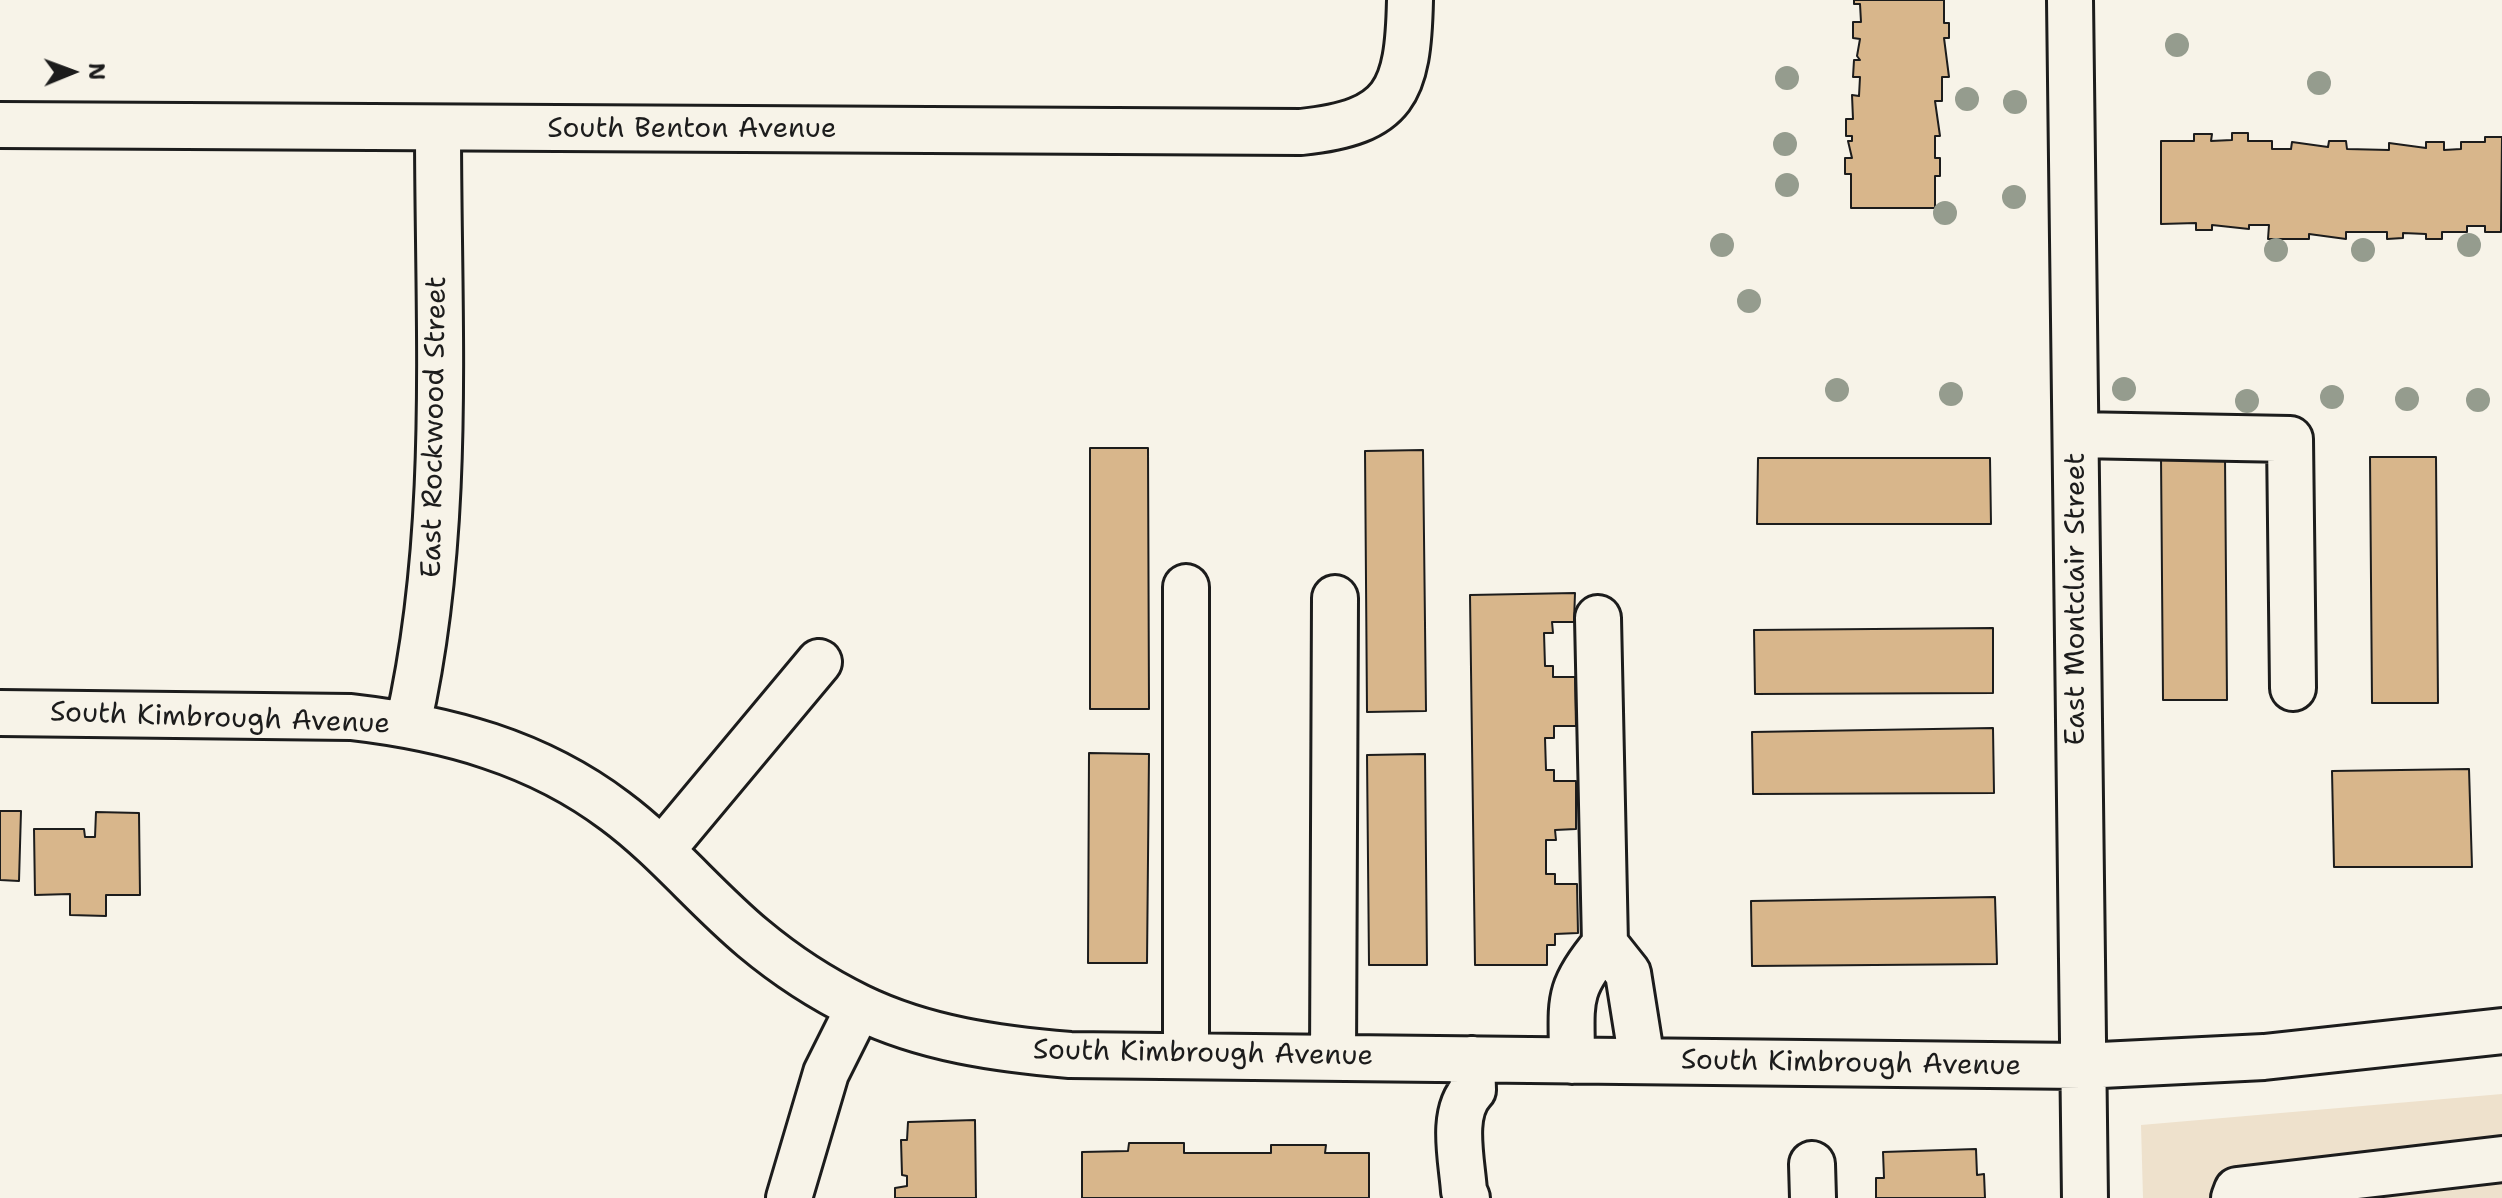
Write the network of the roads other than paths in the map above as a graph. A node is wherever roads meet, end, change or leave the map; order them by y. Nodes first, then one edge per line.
1 (1410, 0) edge
2 (2070, 0) edge
3 (0, 125) edge
4 (438, 129) junction
5 (2076, 435) junction
6 (1186, 587) dead end
7 (1335, 598) dead end
8 (1598, 618) dead end
9 (819, 662) dead end
10 (2293, 688) dead end
11 (0, 713) edge
12 (408, 724) junction
13 (662, 850) junction
14 (1605, 944) junction
15 (859, 1007) junction
16 (2502, 1031) edge
17 (1186, 1056) junction
18 (1333, 1058) junction
19 (1572, 1061) junction
20 (1642, 1061) junction
21 (2081, 1066) junction
22 (1472, 1075) junction
23 (2502, 1159) edge
24 (789, 1198) edge
25 (1467, 1198) edge
26 (1484, 1198) edge
27 (2085, 1198) edge
28 (2234, 1198) edge

1 - 4 street, South Benton Avenue
2 - 5 street, East Montclair Street
3 - 4 street, South Benton Avenue
4 - 12 street, East Rockwood Street
5 - 10 street
5 - 21 street, East Montclair Street
6 - 17 street
7 - 18 street
8 - 14 street
9 - 13 street
11 - 12 street, South Kimbrough Avenue
12 - 13 street, South Kimbrough Avenue
13 - 15 street, South Kimbrough Avenue
14 - 19 street
14 - 20 street
15 - 17 street, South Kimbrough Avenue
15 - 24 street
16 - 21 street, South Kimbrough Avenue
17 - 18 street, South Kimbrough Avenue
18 - 22 street, South Kimbrough Avenue
19 - 20 street, South Kimbrough Avenue
19 - 22 street, South Kimbrough Avenue
20 - 21 street, South Kimbrough Avenue
21 - 27 street, East Montclair Street
22 - 25 street
22 - 26 street
23 - 28 street

